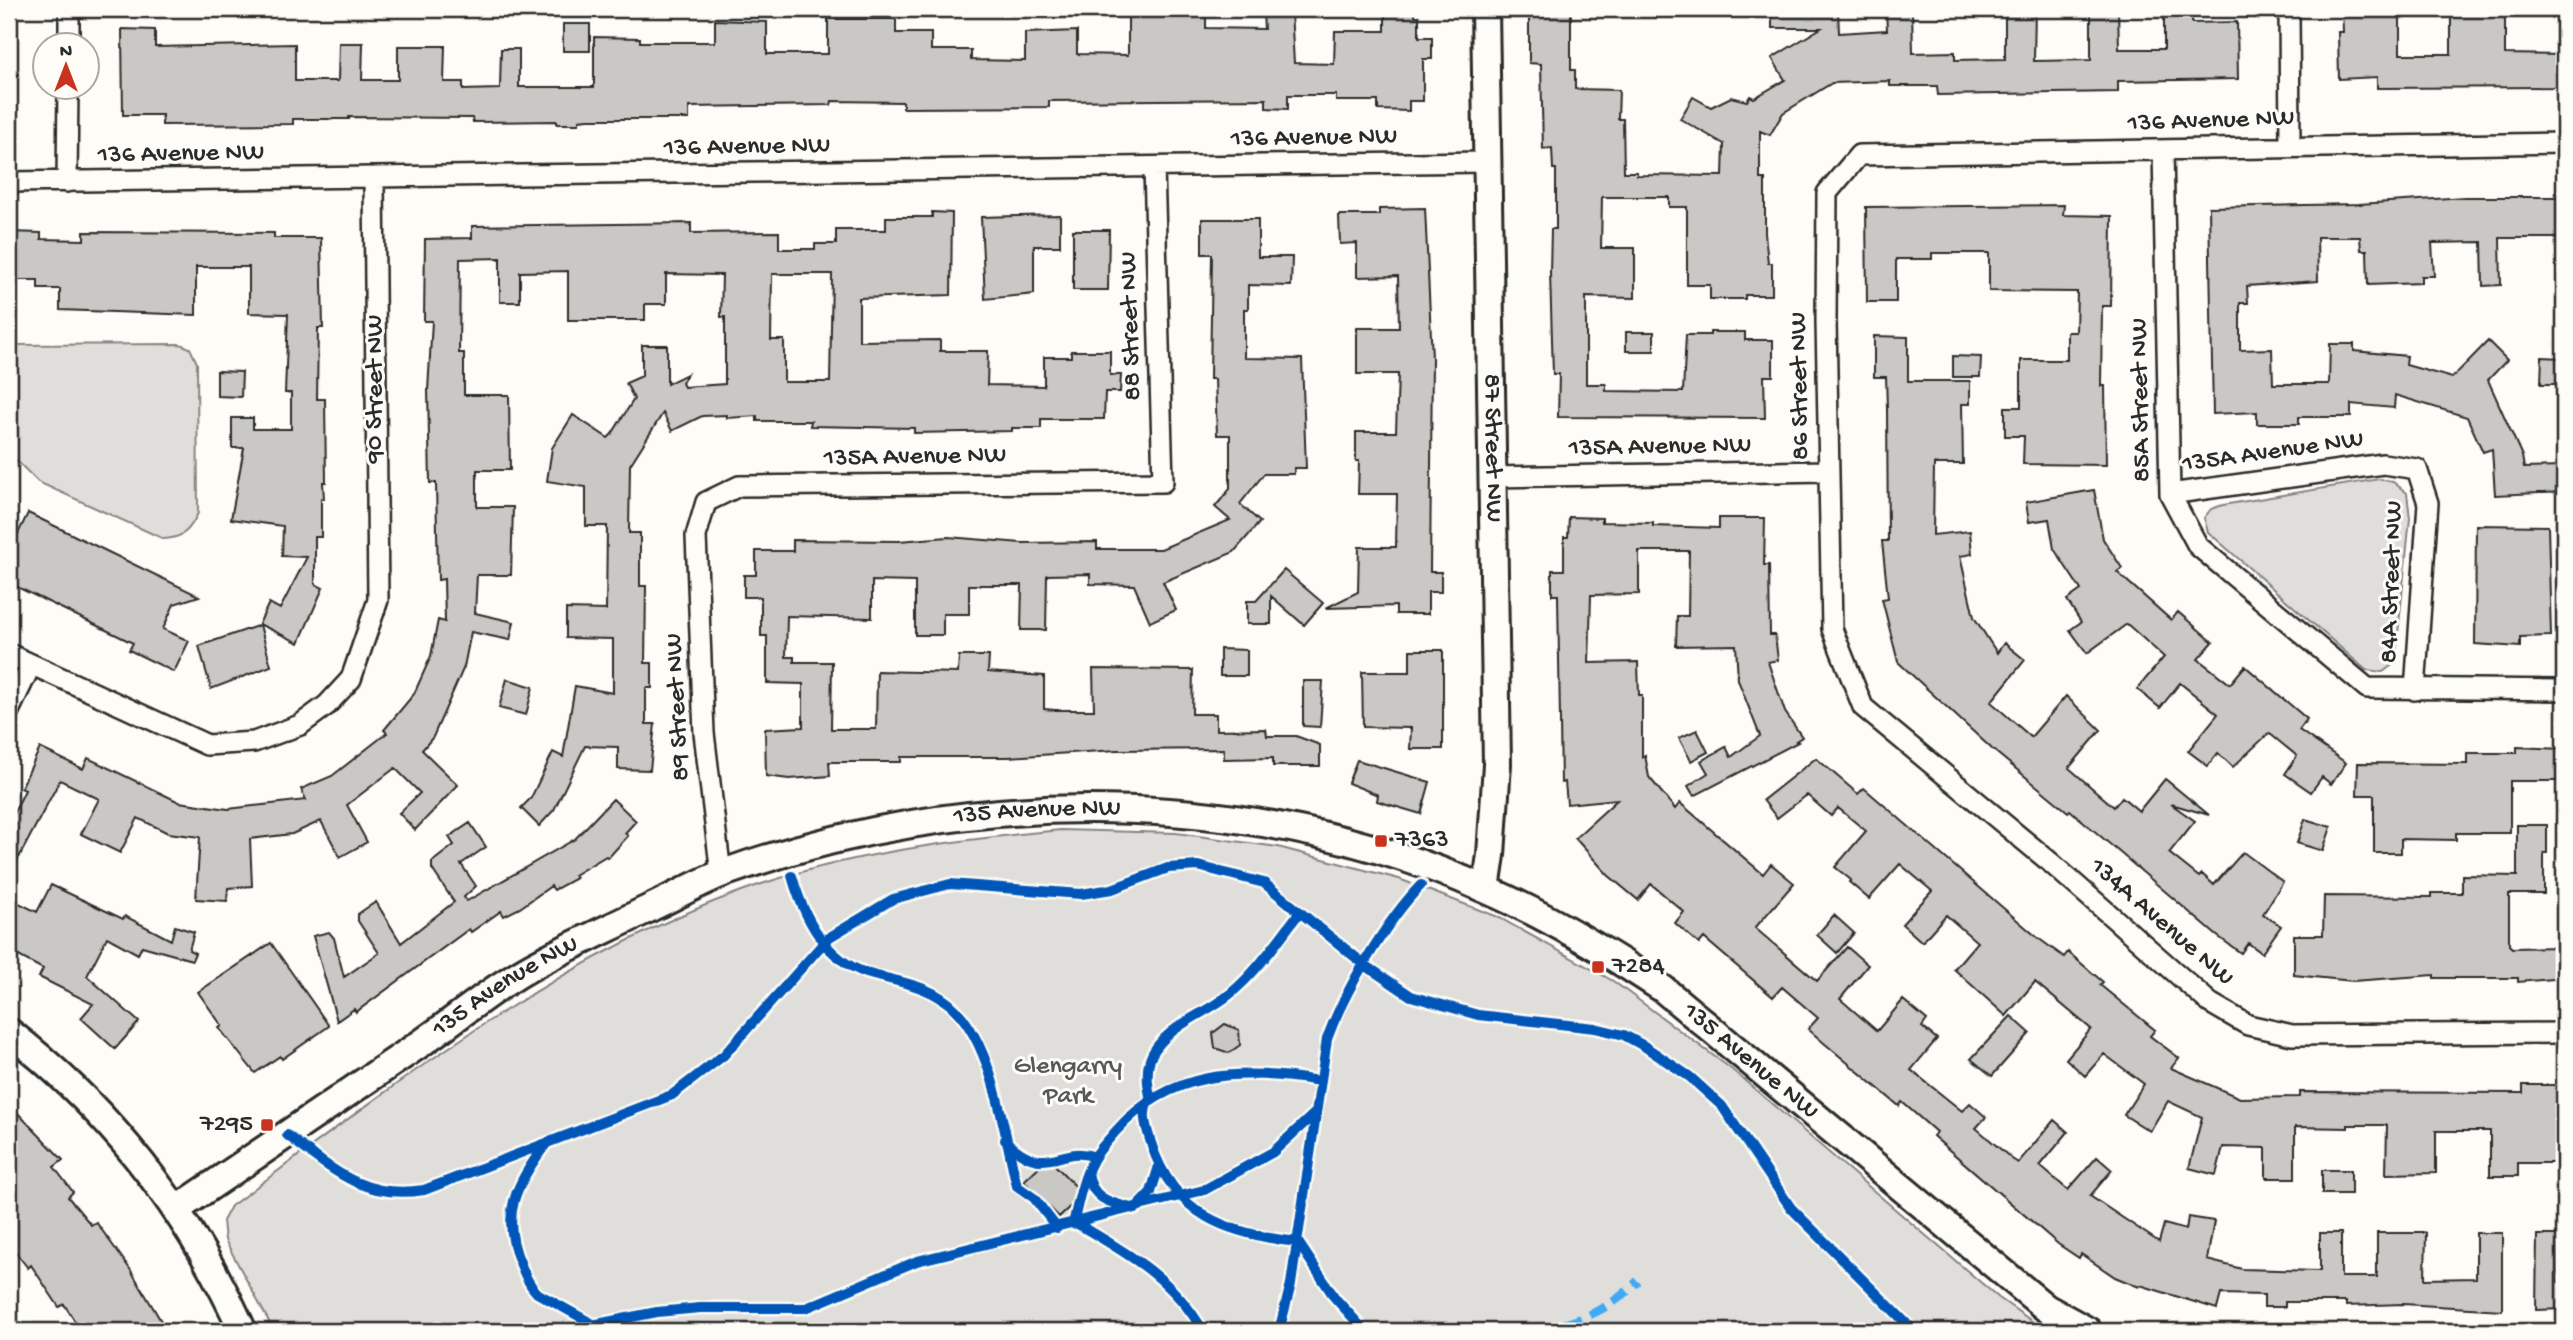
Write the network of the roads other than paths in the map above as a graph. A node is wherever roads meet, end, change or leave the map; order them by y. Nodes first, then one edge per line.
1 (69, 9) edge
2 (1485, 9) edge
3 (2289, 9) edge
4 (69, 32) edge
5 (68, 102) edge
6 (2564, 143) edge
7 (2290, 146) junction
8 (2163, 150) junction
9 (1859, 155) joint
10 (1487, 162) junction
11 (1154, 168) junction
12 (374, 179) junction
13 (9, 182) edge
14 (67, 182) junction
15 (2383, 464) joint
16 (1829, 471) junction
17 (1493, 477) junction
18 (1163, 482) joint
19 (2170, 494) junction
20 (696, 536) joint
21 (1832, 629) joint
22 (9, 654) edge
23 (31, 665) junction
24 (2415, 690) junction
25 (2564, 690) edge
26 (9, 711) edge
27 (721, 874) junction
28 (1486, 889) junction
29 (9, 1032) edge
30 (2564, 1033) edge
31 (177, 1209) junction
32 (243, 1331) edge
33 (2088, 1331) edge

1 - 4 street
2 - 10 street, 87 Street NW
3 - 7 street
5 - 14 street
6 - 7 street, 136 Avenue NW
7 - 8 street, 136 Avenue NW
8 - 9 street, 136 Avenue NW
8 - 19 street, 85A Street NW
9 - 16 street, 86 Street NW
10 - 11 street, 136 Avenue NW
10 - 17 street, 87 Street NW
11 - 12 street, 136 Avenue NW
11 - 18 street, 88 Street NW
12 - 14 street, 136 Avenue NW
12 - 23 street, 90 Street NW
13 - 14 street, 136 Avenue NW
15 - 19 street, 135A Avenue NW
15 - 24 street, 84A Street NW
16 - 17 street, 135A Avenue NW
16 - 21 street, 86 Street NW
17 - 28 street, 87 Street NW
18 - 20 street, 135A Avenue NW
19 - 24 street, 85A Street NW
20 - 27 street, 89 Street NW
21 - 30 street, 134A Avenue NW
22 - 23 street
23 - 26 street
24 - 25 street
27 - 28 street, 135 Avenue NW
27 - 31 street, 135 Avenue NW
28 - 33 street, 135 Avenue NW
29 - 31 street
31 - 32 street

